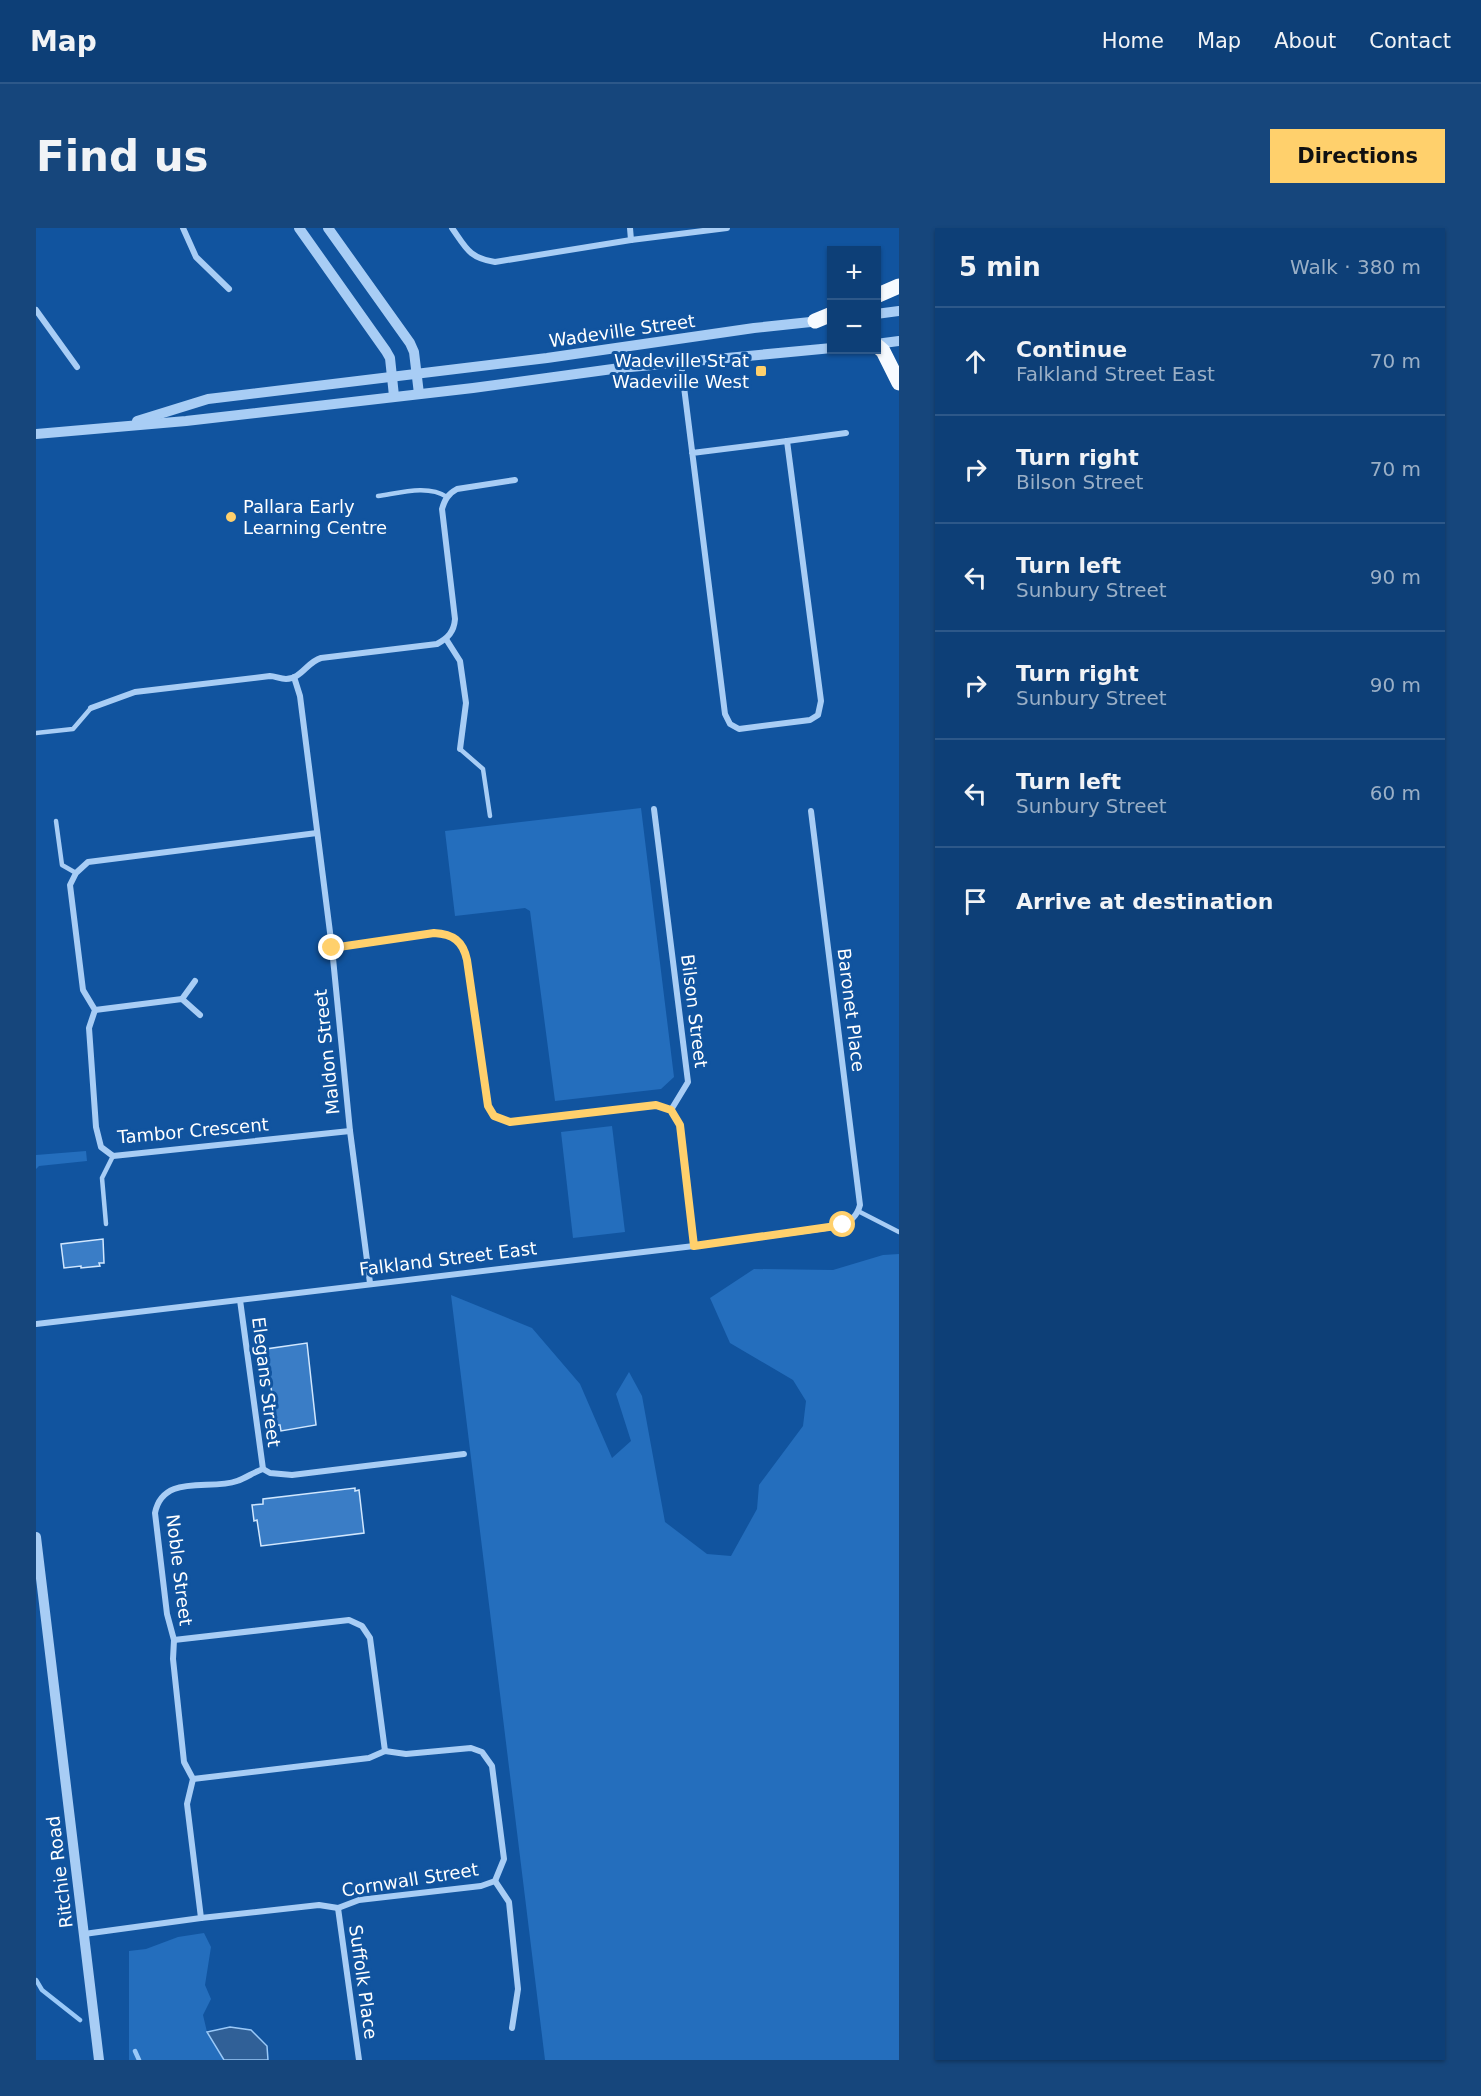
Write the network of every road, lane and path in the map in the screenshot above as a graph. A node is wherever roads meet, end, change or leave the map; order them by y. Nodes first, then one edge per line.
1 (183, 228) edge
2 (299, 228) edge
3 (328, 228) edge
4 (452, 228) edge
5 (630, 228) edge
6 (727, 228) edge
7 (631, 240) junction
8 (899, 286) edge
9 (229, 289) dead end
10 (881, 294) edge
11 (36, 310) edge
12 (899, 311) edge
13 (881, 313) edge
14 (827, 316) edge
15 (827, 320) edge
16 (815, 321) junction
17 (899, 341) edge
18 (881, 343) edge
19 (827, 348) edge
20 (881, 349) edge
21 (681, 363) junction
22 (77, 367) dead end
23 (416, 373) junction
24 (392, 376) junction
25 (899, 383) edge
26 (419, 394) junction
27 (394, 396) junction
28 (119, 428) junction
29 (846, 433) dead end
30 (36, 434) edge
31 (787, 441) junction
32 (692, 453) junction
33 (515, 480) dead end
34 (378, 496) dead end
35 (447, 497) junction
36 (446, 639) junction
37 (294, 677) junction
38 (91, 708) joint
39 (36, 733) edge
40 (460, 748) joint
41 (654, 809) dead end
42 (812, 811) dead end
43 (490, 816) dead end
44 (56, 821) dead end
45 (317, 833) junction
46 (76, 873) junction
47 (332, 948) junction
48 (195, 981) dead end
49 (182, 999) junction
50 (95, 1010) junction
51 (200, 1015) dead end
52 (671, 1110) junction
53 (350, 1131) junction
54 (113, 1156) junction
55 (858, 1212) junction
56 (106, 1224) dead end
57 (899, 1232) edge
58 (694, 1246) junction
59 (370, 1283) junction
60 (240, 1300) junction
61 (36, 1324) edge
62 (464, 1454) dead end
63 (263, 1469) junction
64 (36, 1538) edge
65 (174, 1640) junction
66 (385, 1751) junction
67 (193, 1779) junction
68 (495, 1881) junction
69 (339, 1908) junction
70 (201, 1918) junction
71 (84, 1934) junction
72 (512, 2028) dead end
73 (99, 2060) edge
74 (359, 2060) edge

1 - 9 street
2 - 24 street
3 - 23 street
4 - 7 street
5 - 7 street
6 - 7 street
8 - 10 main road
11 - 22 street
12 - 13 street
14 - 16 main road
15 - 16 street, Wadeville Street
16 - 23 street, Wadeville Street
17 - 18 street
19 - 21 street, Wadeville Street
20 - 25 main road
21 - 26 street, Wadeville Street
21 - 32 street
23 - 24 street, Wadeville Street
23 - 26 street
24 - 27 street
24 - 28 street, Wadeville Street
26 - 27 street, Wadeville Street
27 - 28 street, Wadeville Street
28 - 30 street, Wadeville Street
29 - 31 street
31 - 32 street
31 - 32 street
33 - 35 street
34 - 35 lane
35 - 36 street
36 - 37 street
36 - 40 street
37 - 38 street
37 - 45 street, Maldon Street
38 - 39 lane
40 - 43 lane
41 - 52 street, Bilson Street
42 - 55 street, Baronet Place
44 - 46 lane
45 - 46 street
45 - 47 street, Maldon Street
46 - 50 street
47 - 52 street
47 - 53 street, Maldon Street
48 - 49 street
49 - 50 street
49 - 51 street
50 - 54 street, Tambor Crescent
52 - 58 street
53 - 54 street, Tambor Crescent
53 - 59 street, Maldon Street
54 - 56 lane
55 - 57 lane
55 - 58 street, Falkland Street East
58 - 59 street, Falkland Street East
59 - 60 street, Falkland Street East
60 - 61 street, Falkland Street East
60 - 63 street, Elegans Street
62 - 63 street
63 - 65 street, Noble Street
64 - 71 street, Ritchie Road
65 - 66 street
65 - 67 street, Noble Street
66 - 67 street, Cornwall Street
66 - 68 street, Cornwall Street
67 - 70 street
68 - 69 street, Cornwall Street
68 - 72 street
69 - 70 street, Cornwall Street
69 - 74 street, Suffolk Place
70 - 71 street, Cornwall Street
71 - 73 street, Ritchie Road

